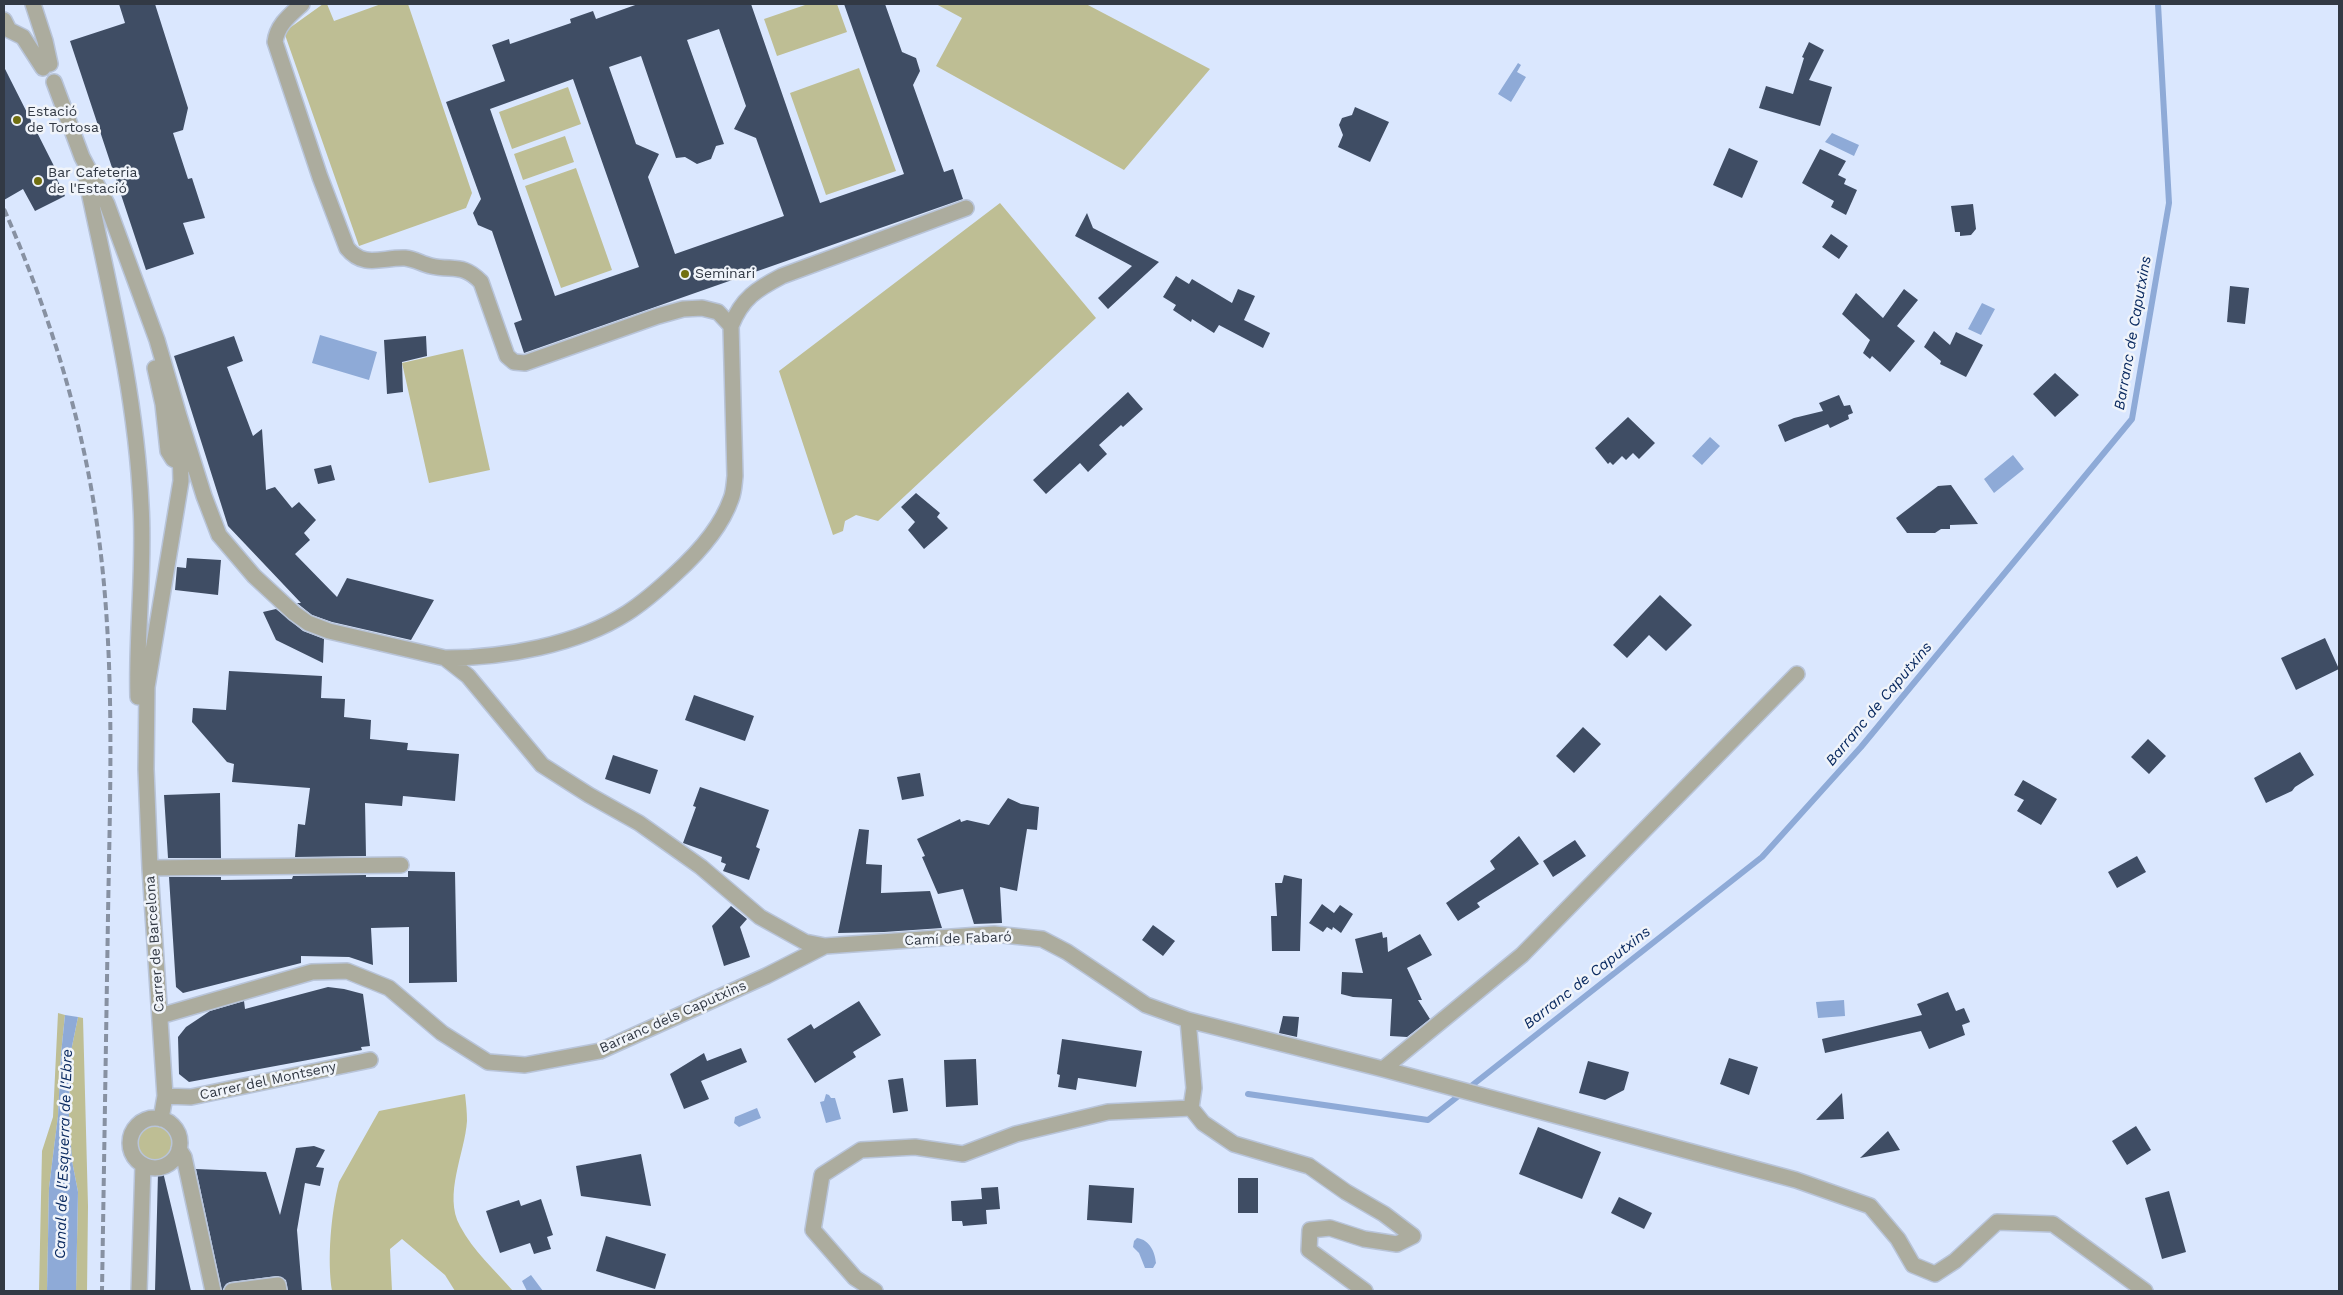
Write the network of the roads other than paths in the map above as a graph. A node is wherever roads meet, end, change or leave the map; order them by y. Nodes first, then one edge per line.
1 (302, 4) edge
2 (34, 5) edge
3 (7, 25) edge
4 (46, 66) junction
5 (82, 157) junction
6 (92, 204) junction
7 (966, 208) dead end
8 (731, 326) junction
9 (179, 416) junction
10 (181, 463) junction
11 (197, 475) junction
12 (445, 658) junction
13 (1797, 674) dead end
14 (146, 769) junction
15 (401, 865) dead end
16 (150, 868) junction
17 (825, 946) junction
18 (160, 1016) junction
19 (1188, 1020) junction
20 (370, 1060) dead end
21 (1383, 1069) junction
22 (165, 1096) junction
23 (1192, 1108) junction
24 (161, 1119) junction
25 (179, 1150) junction
26 (143, 1165) junction
27 (279, 1288) edge
28 (138, 1291) edge
29 (213, 1291) edge
30 (232, 1291) edge
31 (875, 1291) edge
32 (1365, 1291) edge
33 (2145, 1291) edge

1 - 8 street
2 - 4 street
3 - 4 street
4 - 5 street
5 - 6 street
5 - 9 street
6 - 10 street
6 - 14 street
7 - 8 street
8 - 12 street
9 - 10 street
9 - 11 street
10 - 11 street
10 - 14 street
11 - 12 street
12 - 17 street
13 - 21 street
14 - 16 street, Carrer de Barcelona
15 - 16 street
16 - 18 street, Carrer de Barcelona
17 - 18 street, Barranc dels Caputxins
17 - 19 street, Camí de Fabaró
18 - 22 street, Carrer de Barcelona
19 - 21 street, Camí de Fabaró
19 - 23 street
20 - 22 street, Carrer del Montseny
21 - 33 street, Camí de Fabaró
22 - 24 street, Carrer de Barcelona
23 - 31 street
23 - 32 street
24 - 25 street
24 - 26 street
25 - 26 street
25 - 29 street
26 - 28 street
27 - 30 street

